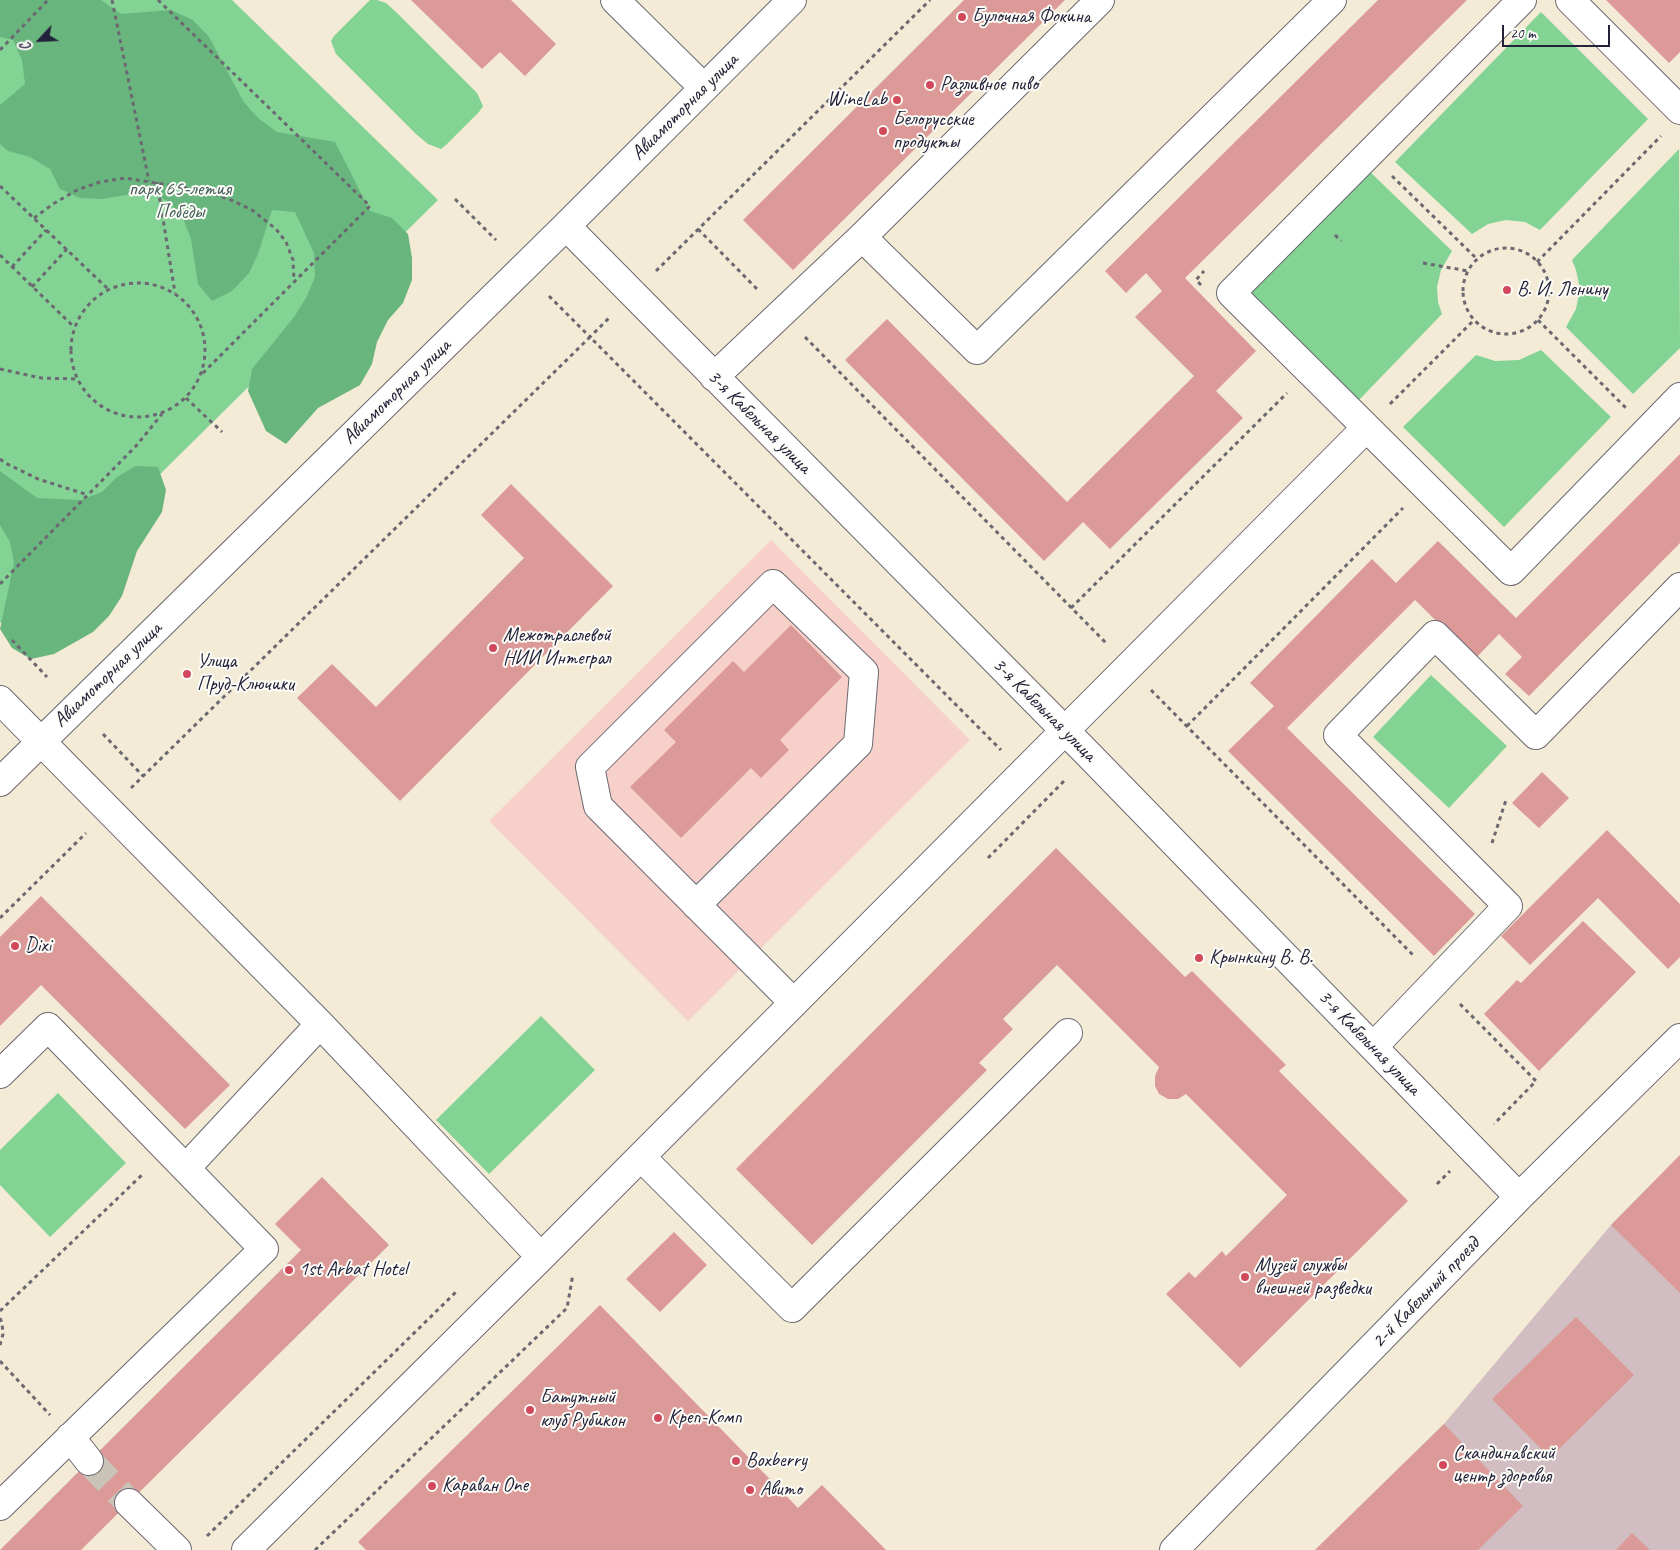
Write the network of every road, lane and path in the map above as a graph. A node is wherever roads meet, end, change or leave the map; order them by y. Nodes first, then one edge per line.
1 (48, 0) edge
2 (112, 0) edge
3 (158, 0) edge
4 (615, 0) edge
5 (792, 0) edge
6 (930, 0) edge
7 (1100, 0) edge
8 (1332, 0) edge
9 (1522, 0) edge
10 (1570, 0) edge
11 (0, 50) edge
12 (704, 88) junction
13 (1673, 120) edge
14 (1369, 154) junction
15 (149, 181) junction
16 (157, 182) junction
17 (0, 187) edge
18 (455, 199) dead end
19 (34, 218) junction
20 (566, 226) junction
21 (46, 230) junction
22 (862, 237) junction
23 (496, 240) dead end
24 (67, 249) junction
25 (0, 256) edge
26 (1477, 259) junction
27 (1537, 262) junction
28 (1423, 263) dead end
29 (12, 267) junction
30 (1468, 271) junction
31 (654, 274) dead end
32 (294, 281) junction
33 (32, 287) junction
34 (108, 289) junction
35 (176, 293) junction
36 (549, 296) dead end
37 (615, 312) dead end
38 (1474, 320) junction
39 (1538, 320) junction
40 (74, 327) junction
41 (0, 369) edge
42 (202, 374) junction
43 (714, 377) junction
44 (77, 379) junction
45 (1680, 397) edge
46 (186, 398) junction
47 (162, 413) junction
48 (1366, 428) junction
49 (1647, 430) junction
50 (222, 432) dead end
51 (0, 459) edge
52 (88, 495) junction
53 (1404, 507) dead end
54 (0, 584) edge
55 (1680, 587) edge
56 (12, 640) dead end
57 (47, 676) dead end
58 (0, 700) edge
59 (1187, 726) dead end
60 (1065, 731) junction
61 (102, 734) dead end
62 (41, 741) junction
63 (143, 776) dead end
64 (1068, 777) dead end
65 (0, 782) edge
66 (1048, 798) dead end
67 (108, 810) junction
68 (696, 905) junction
69 (0, 918) edge
70 (794, 1003) junction
71 (320, 1024) junction
72 (1068, 1033) dead end
73 (1680, 1038) edge
74 (1373, 1047) junction
75 (0, 1074) edge
76 (641, 1157) junction
77 (1454, 1167) dead end
78 (186, 1168) junction
79 (144, 1172) dead end
80 (1437, 1184) dead end
81 (1519, 1197) junction
82 (542, 1257) junction
83 (460, 1288) dead end
84 (0, 1311) edge
85 (0, 1318) edge
86 (0, 1345) edge
87 (0, 1361) edge
88 (70, 1437) junction
89 (89, 1461) tunnel mouth
90 (129, 1503) tunnel mouth
91 (0, 1506) edge
92 (206, 1536) dead end
93 (176, 1550) edge
94 (246, 1550) edge
95 (1174, 1550) edge

1 - 11 path
2 - 15 path
3 - 32 path
4 - 12 street
5 - 12 street, Авиамоторная улица
6 - 31 path
7 - 22 street
8 - 22 street
9 - 14 street
10 - 13 street
12 - 20 street, Авиамоторная улица
13 - 27 path
14 - 26 path
14 - 48 street
15 - 16 path
15 - 19 path
16 - 32 path
16 - 35 path
17 - 19 path
18 - 23 path
19 - 21 path
20 - 43 street, 3-я Кабельная улица
20 - 62 street, Авиамоторная улица
21 - 24 path
21 - 29 path
22 - 43 street
24 - 33 path
24 - 34 path
25 - 29 path
26 - 27 path
26 - 30 path
27 - 39 path
28 - 30 path
29 - 33 path
30 - 38 path
32 - 42 path
33 - 40 path
34 - 35 path
34 - 40 path
35 - 42 path
36 - 37 path
38 - 39 path
38 - 48 path
39 - 49 path
40 - 44 path
41 - 44 path
42 - 46 path
43 - 60 street, 3-я Кабельная улица
44 - 47 path
45 - 49 street
46 - 47 path
46 - 50 path
47 - 52 path
48 - 49 street
48 - 60 street
51 - 52 path
52 - 54 path
53 - 59 path
55 - 74 street
56 - 57 path
58 - 62 street
60 - 70 street
60 - 74 street, 3-я Кабельная улица
61 - 63 path
62 - 65 street, Авиамоторная улица
62 - 67 street
64 - 66 path
67 - 69 path
67 - 71 street
68 - 68 street
68 - 70 street
70 - 76 street
71 - 78 street
71 - 82 street
72 - 76 street
73 - 81 street, 2-й Кабельный проезд
74 - 81 street, 3-я Кабельная улица
75 - 78 street
76 - 82 street
77 - 80 path
78 - 88 street
79 - 84 path
81 - 95 street, 2-й Кабельный проезд
82 - 94 street
83 - 92 path
85 - 86 path
87 - 88 path
88 - 89 street
88 - 91 street
90 - 93 street

